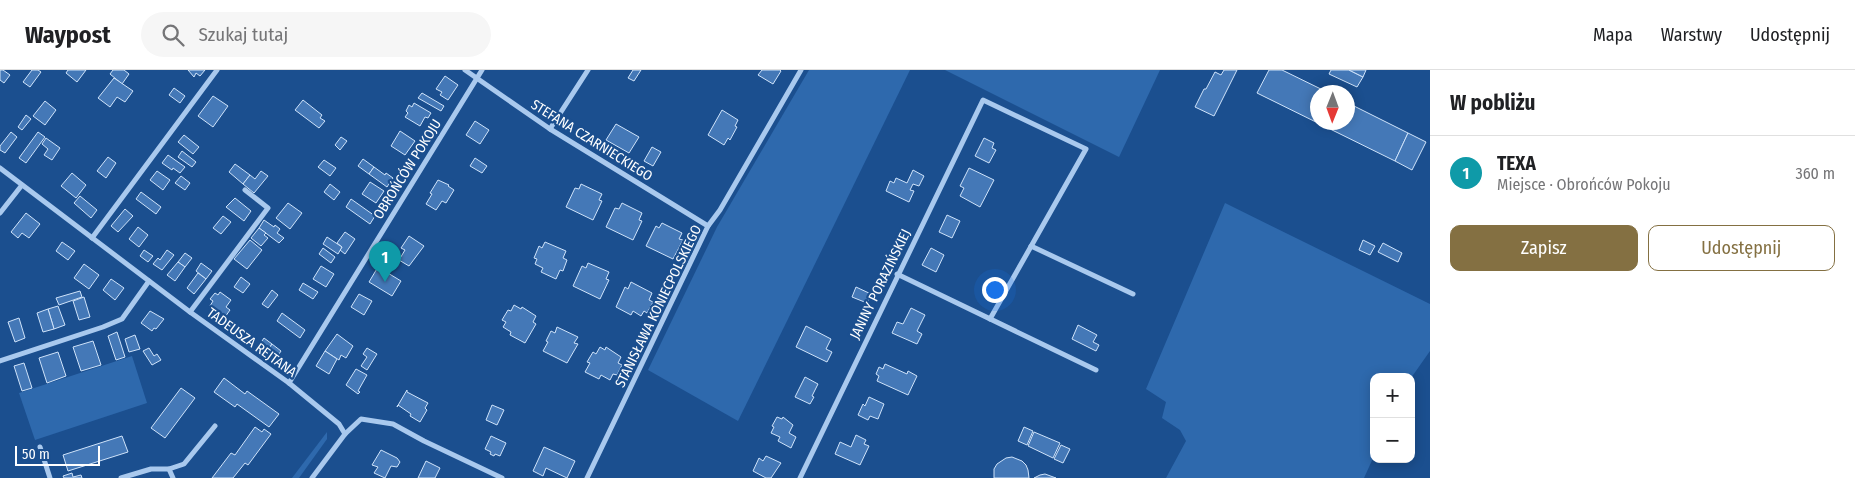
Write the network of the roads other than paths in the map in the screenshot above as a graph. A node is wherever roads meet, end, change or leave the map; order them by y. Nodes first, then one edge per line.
1 (217, 70) edge
2 (465, 70) edge
3 (482, 70) edge
4 (588, 70) edge
5 (801, 70) edge
6 (477, 79) junction
7 (550, 129) junction
8 (0, 168) edge
9 (22, 185) junction
10 (245, 190) dead end
11 (0, 213) edge
12 (708, 226) junction
13 (92, 238) junction
14 (1031, 246) junction
15 (898, 274) junction
16 (149, 281) junction
17 (1133, 294) dead end
18 (190, 312) junction
19 (990, 319) junction
20 (0, 361) edge
21 (1096, 370) dead end
22 (289, 383) junction
23 (215, 426) dead end
24 (345, 434) junction
25 (40, 447) dead end
26 (168, 469) junction
27 (50, 478) edge
28 (121, 478) edge
29 (173, 478) edge
30 (312, 478) edge
31 (502, 478) edge
32 (587, 478) edge
33 (800, 478) edge

1 - 13 street
2 - 6 street, STEFANA CZARNIECKIEGO
3 - 6 street, OBROŃCÓW POKOJU
4 - 7 street
5 - 12 street, STANISŁAWA KONIECPOLSKIEGO
6 - 7 street, STEFANA CZARNIECKIEGO
6 - 22 street, OBROŃCÓW POKOJU
7 - 12 street, STEFANA CZARNIECKIEGO
8 - 9 street, TADEUSZA REJTANA
9 - 11 street
9 - 13 street, TADEUSZA REJTANA
10 - 18 street
12 - 32 street, STANISŁAWA KONIECPOLSKIEGO
13 - 16 street, TADEUSZA REJTANA
14 - 15 street, JANINY PORAZIŃSKIEJ
14 - 17 street
14 - 19 street
15 - 19 street
15 - 33 street, JANINY PORAZIŃSKIEJ
16 - 18 street, TADEUSZA REJTANA
16 - 20 street
18 - 22 street, TADEUSZA REJTANA
19 - 21 street
22 - 24 street, TADEUSZA REJTANA
23 - 26 street
24 - 30 street
24 - 31 street
25 - 27 street
26 - 28 street
26 - 29 street

